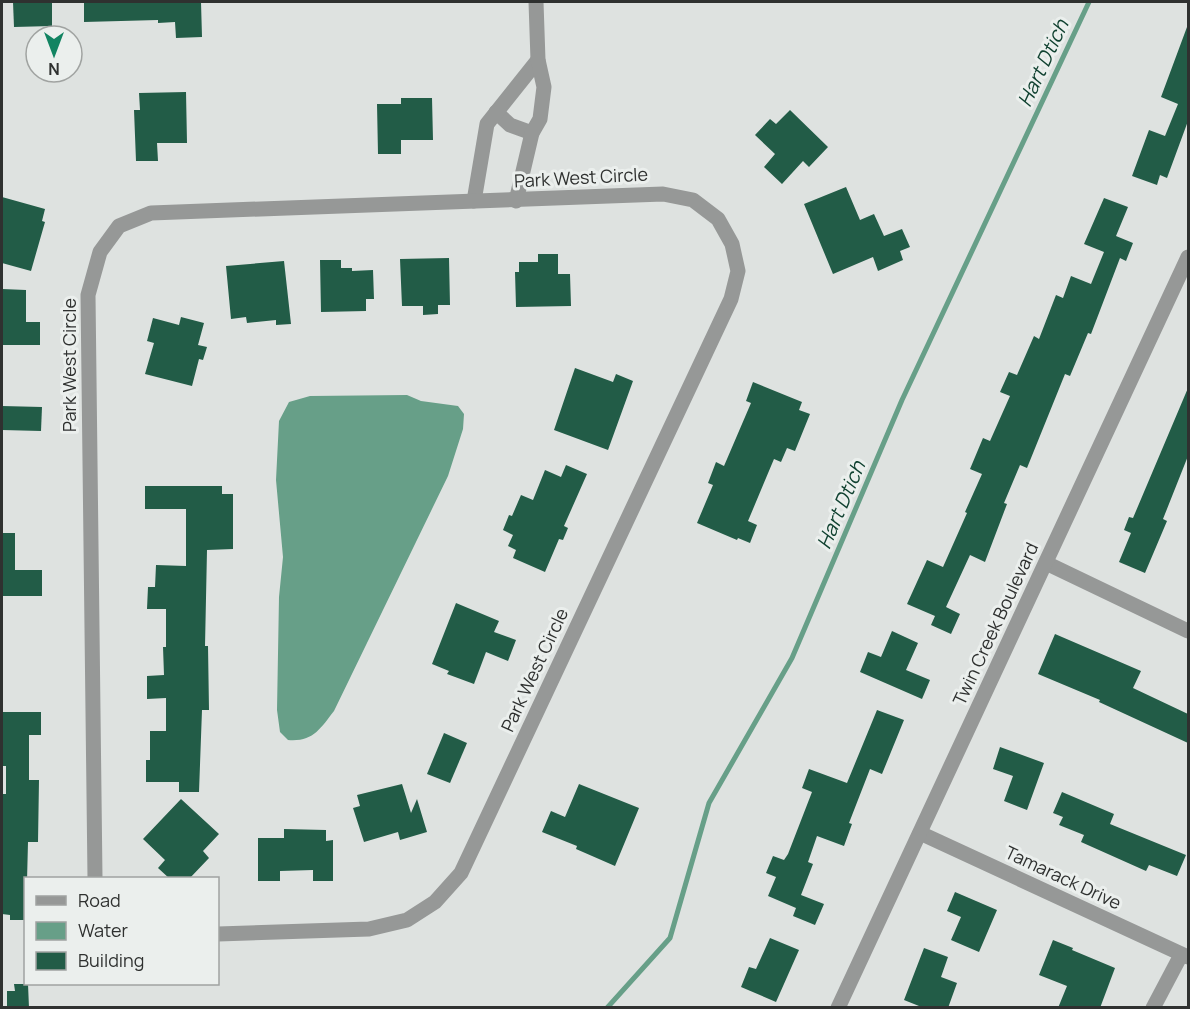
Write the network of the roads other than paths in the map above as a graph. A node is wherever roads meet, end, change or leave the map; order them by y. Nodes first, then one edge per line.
1 (536, 2) edge
2 (538, 60) junction
3 (496, 112) junction
4 (532, 133) junction
5 (474, 201) junction
6 (516, 201) junction
7 (1188, 256) edge
8 (1046, 563) junction
9 (1188, 631) edge
10 (920, 833) junction
11 (95, 877) edge
12 (219, 934) edge
13 (1185, 956) edge
14 (838, 1008) edge
15 (1153, 1008) edge

1 - 2 street
2 - 3 street
2 - 4 street
3 - 4 street
3 - 5 street
4 - 6 street
5 - 6 street, Park West Circle
5 - 11 street, Park West Circle
6 - 12 street, Park West Circle
7 - 8 street, Twin Creek Boulevard
8 - 9 street
8 - 10 street, Twin Creek Boulevard
10 - 13 street, Tamarack Drive
10 - 14 street, Twin Creek Boulevard
13 - 15 street

